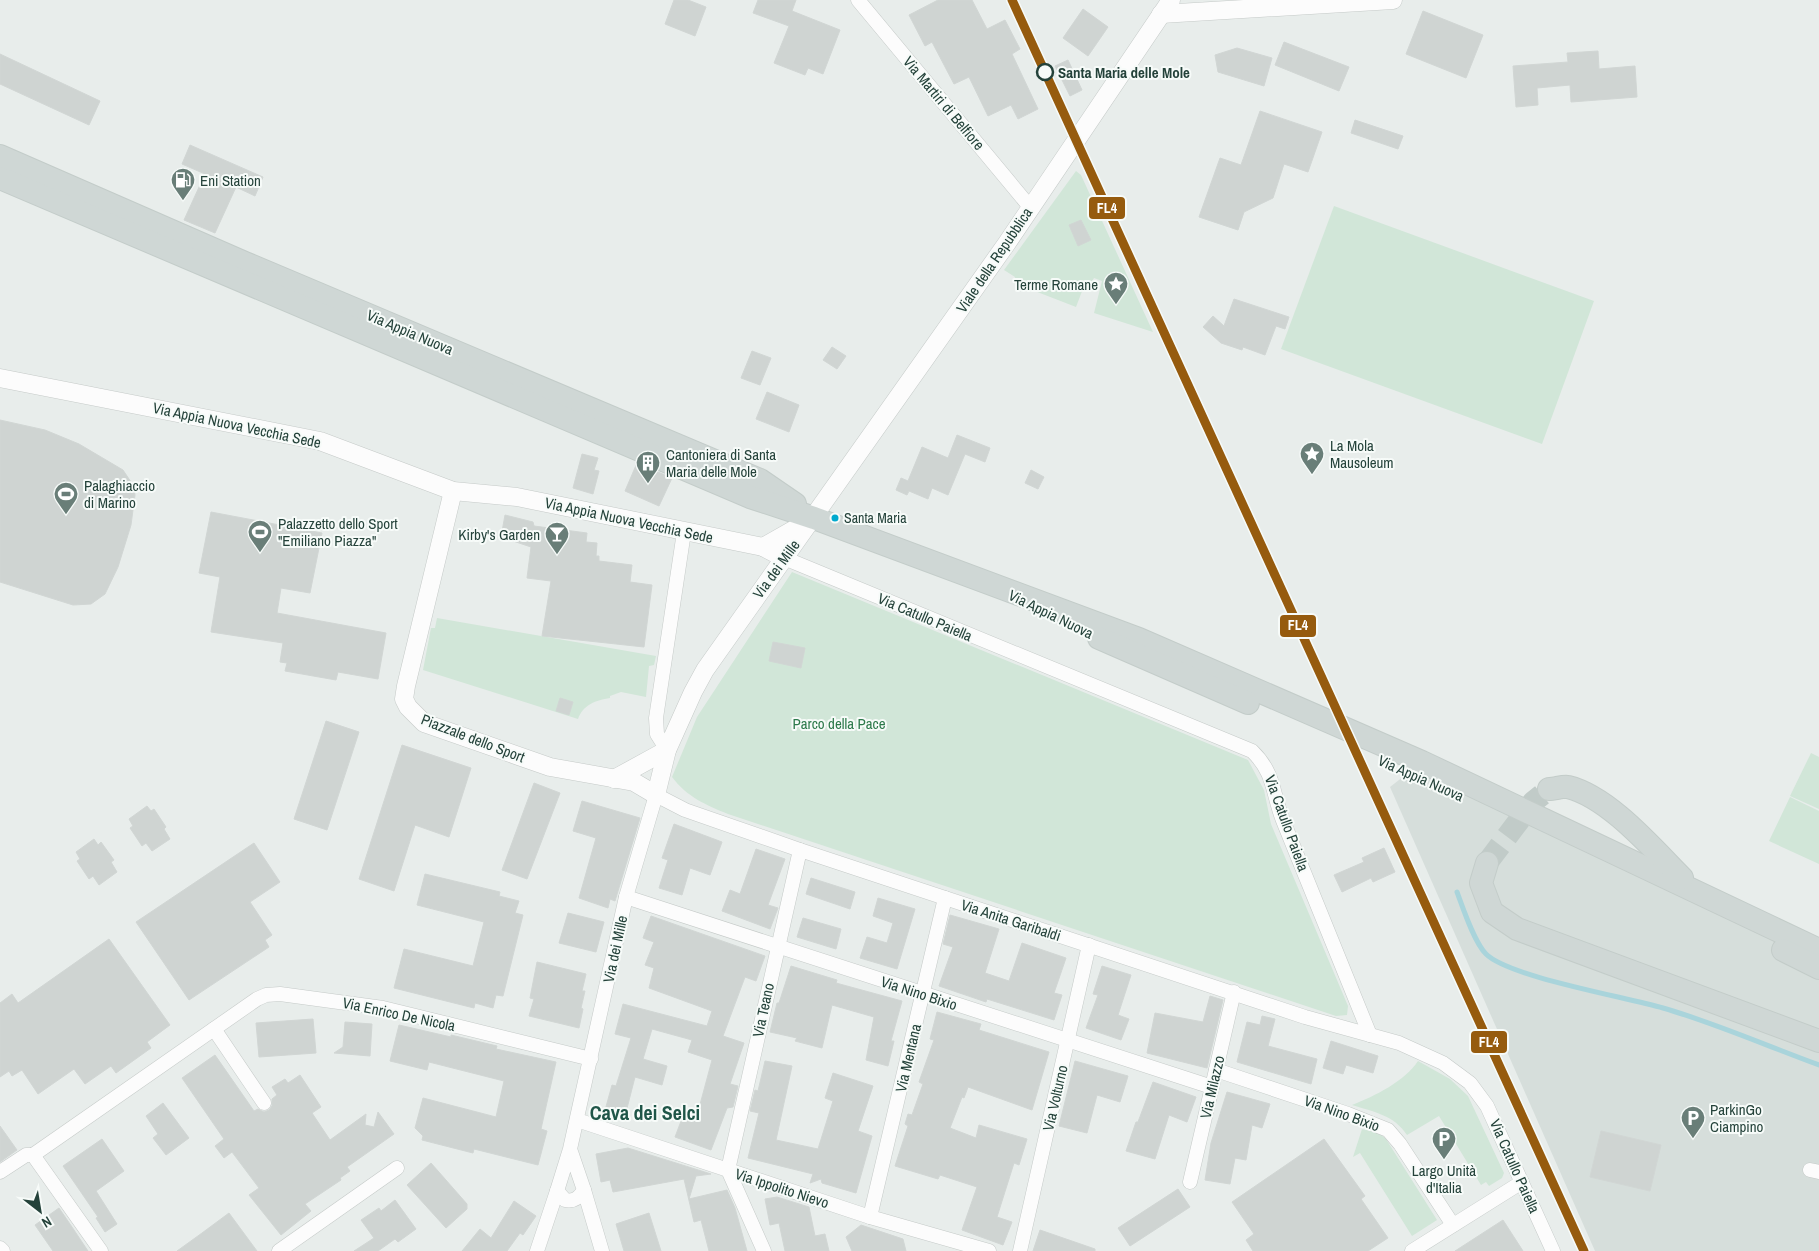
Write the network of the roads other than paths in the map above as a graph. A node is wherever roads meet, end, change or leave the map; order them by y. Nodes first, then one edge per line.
1 (858, 0) edge
2 (1394, 0) edge
3 (1166, 7) edge
4 (0, 156) edge
5 (0, 178) edge
6 (1030, 207) junction
7 (0, 378) edge
8 (453, 491) junction
9 (814, 518) junction
10 (684, 532) junction
11 (764, 547) junction
12 (784, 558) junction
13 (993, 585) junction
14 (667, 750) junction
15 (614, 779) junction
16 (1549, 789) tunnel mouth
17 (656, 795) junction
18 (800, 850) junction
19 (1487, 863) tunnel mouth
20 (1693, 890) junction
21 (626, 897) junction
22 (945, 898) junction
23 (1089, 945) junction
24 (777, 947) junction
25 (1819, 950) edge
26 (1819, 968) edge
27 (1234, 992) junction
28 (922, 994) junction
29 (214, 1029) junction
30 (1370, 1035) junction
31 (1068, 1041) junction
32 (1819, 1041) edge
33 (591, 1059) junction
34 (1216, 1070) junction
35 (1212, 1087) junction
36 (264, 1103) dead end
37 (577, 1120) junction
38 (570, 1149) junction
39 (33, 1155) junction
40 (397, 1168) dead end
41 (728, 1170) junction
42 (0, 1172) edge
43 (1190, 1182) dead end
44 (1522, 1182) junction
45 (584, 1190) junction
46 (557, 1191) junction
47 (570, 1201) junction
48 (550, 1217) junction
49 (870, 1217) junction
50 (1453, 1225) junction
51 (0, 1248) edge
52 (2, 1251) edge
53 (101, 1251) edge
54 (279, 1251) edge
55 (537, 1251) edge
56 (602, 1251) edge
57 (764, 1251) edge
58 (989, 1251) edge
59 (1020, 1251) edge
60 (1412, 1251) edge
61 (1553, 1251) edge

1 - 6 street, Via Martiri di Belfiore
2 - 3 street
3 - 6 street, Viale della Repubblica
4 - 9 main road, Via Appia Nuova
5 - 9 main road, Via Appia Nuova
6 - 9 street, Viale della Repubblica
7 - 8 street, Via Appia Nuova Vecchia Sede
8 - 10 street, Via Appia Nuova Vecchia Sede
8 - 15 street, Piazzale dello Sport
9 - 11 street
9 - 12 street, Via dei Mille
9 - 13 main road, Via Appia Nuova
10 - 11 street, Via Appia Nuova Vecchia Sede
10 - 14 street
11 - 12 street, Via Appia Nuova Vecchia Sede
12 - 14 street, Via dei Mille
12 - 30 street, Via Catullo Paiella
13 - 20 main road, Via Appia Nuova
13 - 26 main road, Via Appia Nuova
14 - 15 street
14 - 17 street, Via dei Mille
15 - 17 street, Piazzale dello Sport
16 - 20 main road
17 - 18 street, Via Anita Garibaldi
17 - 21 street, Via dei Mille
18 - 22 street, Via Anita Garibaldi
18 - 24 street, Via Teano
19 - 32 main road
20 - 25 main road, Via Appia Nuova
21 - 24 street, Via Nino Bixio
21 - 33 street, Via dei Mille
22 - 23 street, Via Anita Garibaldi
22 - 28 street, Via Mentana
23 - 27 street, Via Anita Garibaldi
23 - 31 street, Via Volturno
24 - 28 street, Via Nino Bixio
24 - 41 street, Via Teano
27 - 30 street, Via Anita Garibaldi
27 - 34 street, Via Milazzo
28 - 31 street, Via Nino Bixio
28 - 49 street, Via Mentana
29 - 33 street, Via Enrico De Nicola
29 - 36 street
29 - 39 street, Via Enrico De Nicola
30 - 44 street, Via Catullo Paiella
31 - 35 street, Via Nino Bixio
31 - 59 street, Via Volturno
33 - 37 street, Via dei Mille
34 - 35 street, Via Milazzo
34 - 50 street, Via Nino Bixio
35 - 43 street, Via Milazzo
37 - 38 street, Via dei Mille
37 - 41 street, Via Ippolito Nievo
38 - 45 street
38 - 46 street, Via dei Mille
39 - 42 street, Via Enrico De Nicola
39 - 53 street
40 - 54 street
41 - 49 street, Via Ippolito Nievo
41 - 57 street
44 - 50 street
44 - 61 street, Via Catullo Paiella
45 - 47 street
45 - 56 street
46 - 47 street
46 - 48 street, Via dei Mille
47 - 48 street
48 - 55 street, Via dei Mille
49 - 58 street, Via Ippolito Nievo
50 - 60 street
51 - 52 street

